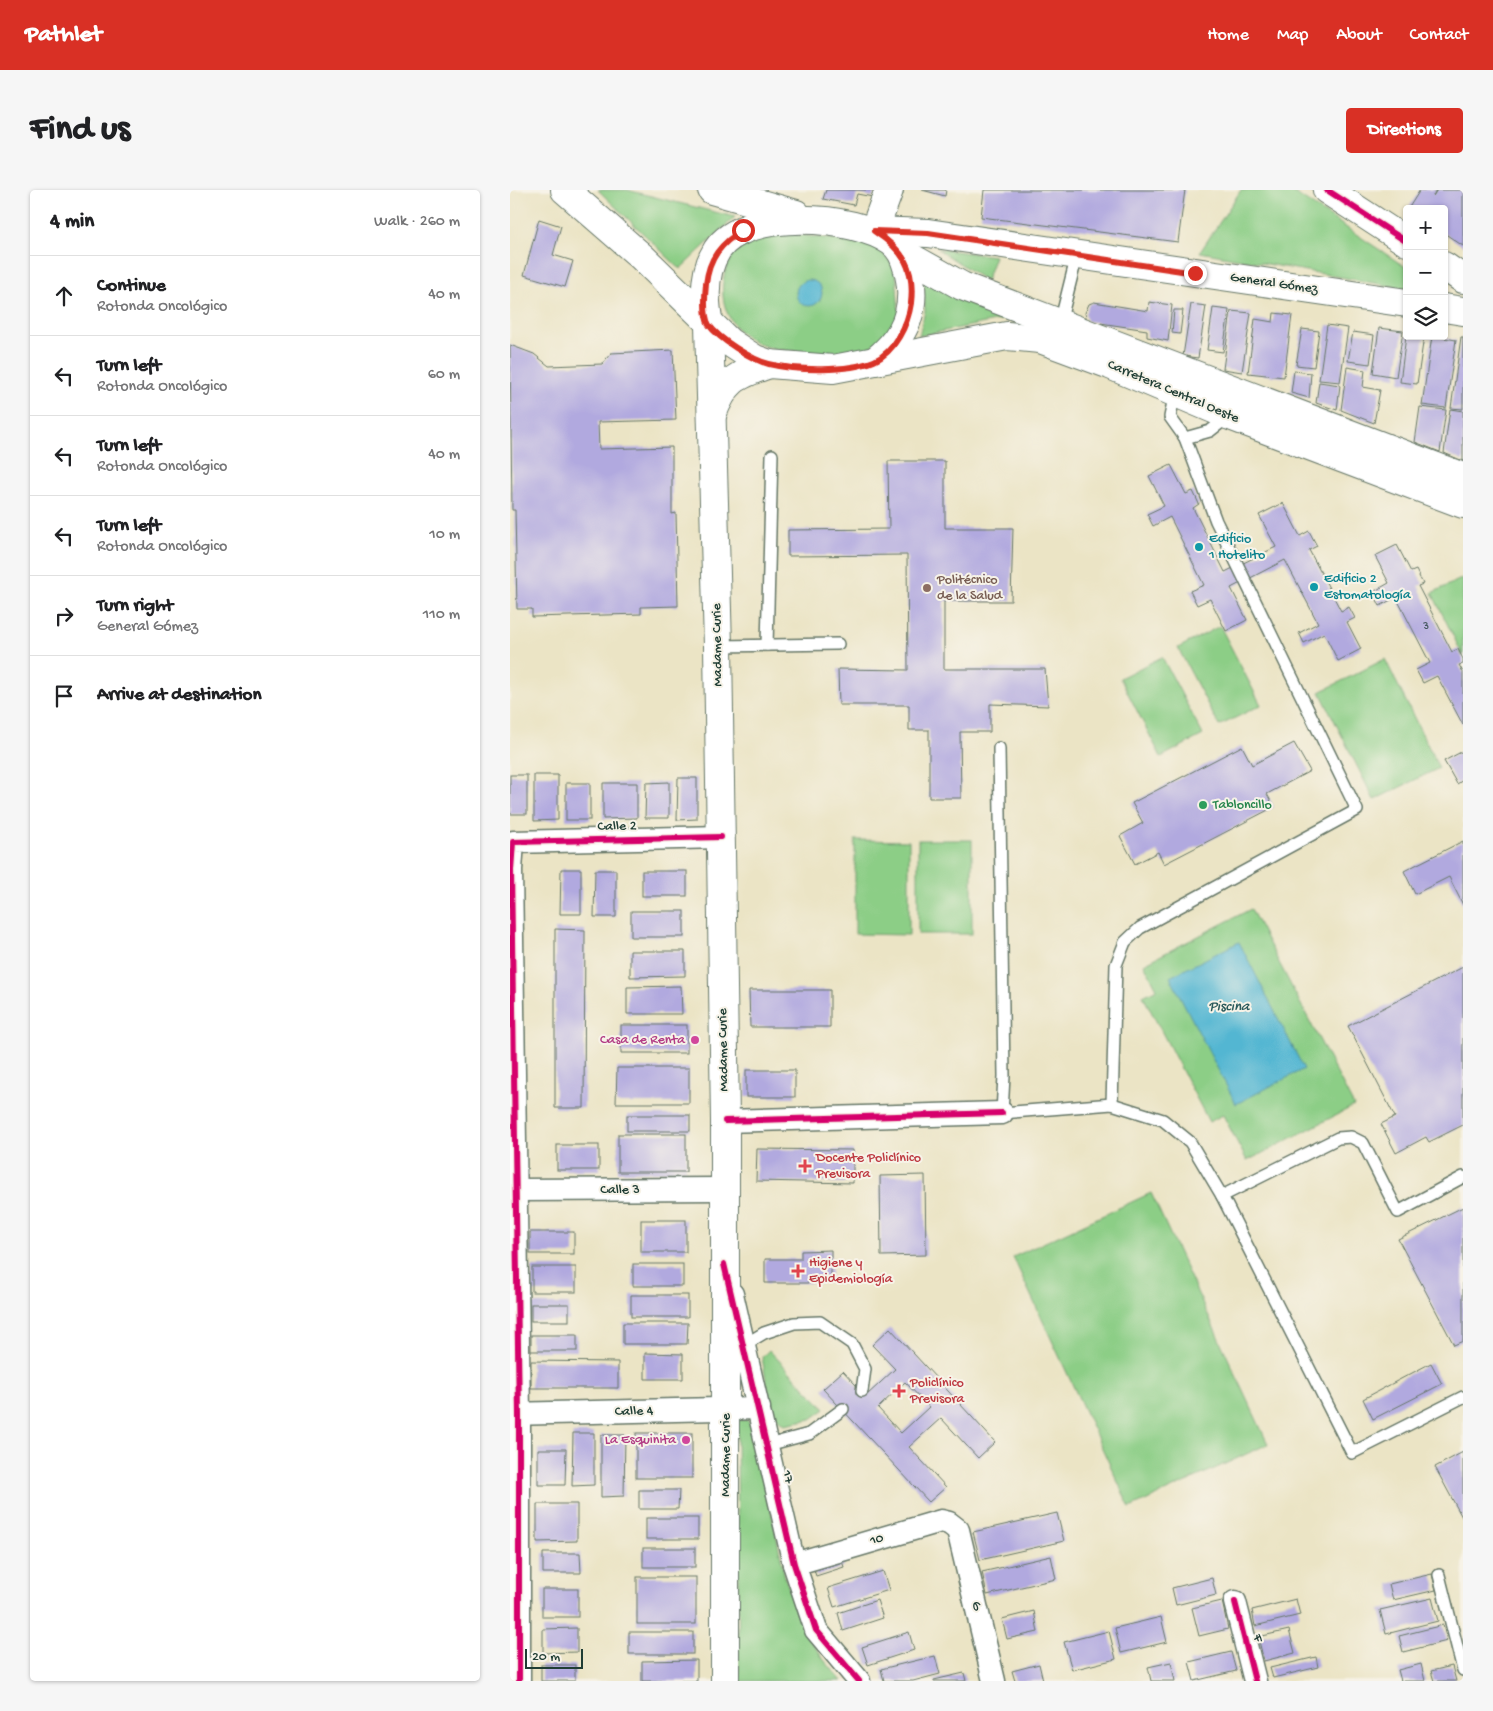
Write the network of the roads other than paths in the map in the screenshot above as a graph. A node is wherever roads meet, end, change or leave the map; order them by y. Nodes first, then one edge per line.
1 (565, 190) edge
2 (712, 190) edge
3 (889, 190) edge
4 (1327, 190) edge
5 (817, 220) junction
6 (874, 231) junction
7 (1403, 239) edge
8 (717, 250) junction
9 (903, 253) junction
10 (1077, 255) junction
11 (1448, 269) edge
12 (1463, 279) edge
13 (673, 288) junction
14 (1403, 302) edge
15 (1448, 309) edge
16 (1463, 311) edge
17 (1060, 322) junction
18 (708, 324) junction
19 (875, 361) junction
20 (769, 364) junction
21 (1175, 392) junction
22 (1230, 416) junction
23 (711, 419) junction
24 (1185, 438) junction
25 (772, 455) dead end
26 (1463, 477) edge
27 (1463, 504) edge
28 (838, 644) dead end
29 (766, 645) junction
30 (718, 646) junction
31 (999, 748) dead end
32 (721, 837) junction
33 (510, 870) edge
34 (1112, 1104) junction
35 (1002, 1113) junction
36 (725, 1120) junction
37 (1463, 1178) edge
38 (724, 1189) junction
39 (516, 1190) junction
40 (1222, 1196) junction
41 (724, 1264) junction
42 (744, 1346) junction
43 (862, 1391) dead end
44 (1463, 1397) edge
45 (759, 1408) junction
46 (843, 1409) dead end
47 (726, 1410) junction
48 (515, 1415) edge
49 (768, 1444) junction
50 (958, 1530) joint
51 (794, 1564) junction
52 (1439, 1575) dead end
53 (1235, 1602) dead end
54 (1463, 1670) edge
55 (519, 1681) edge
56 (725, 1681) edge
57 (859, 1681) edge
58 (994, 1681) edge
59 (1255, 1681) edge

1 - 13 main road
2 - 5 main road
3 - 6 main road
4 - 7 main road
5 - 6 main road
5 - 8 main road
6 - 9 main road, Carretera Central Oeste
6 - 10 main road, General Gómez
8 - 13 main road
8 - 18 main road, Madame Curie
9 - 17 main road, Carretera Central Oeste
9 - 19 main road
10 - 14 main road, General Gómez
10 - 17 lane
11 - 12 main road
13 - 18 main road
15 - 16 main road
17 - 26 main road, Carretera Central Oeste
18 - 20 main road
18 - 23 main road, Madame Curie
19 - 20 main road, Carretera Central Oeste
19 - 21 main road, Carretera Central Oeste
20 - 23 main road, Madame Curie
21 - 22 main road, Carretera Central Oeste
21 - 24 lane
22 - 24 lane
22 - 27 main road, Carretera Central Oeste
23 - 30 main road, Madame Curie
24 - 34 lane
25 - 29 lane
28 - 29 lane
29 - 30 lane
30 - 32 main road, Madame Curie
31 - 35 lane
32 - 33 street, Calle 2
32 - 36 main road, Madame Curie
33 - 39 street
34 - 35 lane
34 - 40 lane
35 - 36 street
36 - 38 main road, Madame Curie
37 - 40 lane
38 - 39 street, Calle 3
38 - 41 main road, Madame Curie
39 - 48 street
40 - 44 lane
41 - 42 street, 17
41 - 47 main road, Madame Curie
42 - 43 lane
42 - 45 street, 17
45 - 47 street, Calle 4
45 - 49 street, 17
46 - 49 lane
47 - 48 street, Calle 4
47 - 56 main road, Madame Curie
48 - 55 street
49 - 51 street, 17
50 - 51 street, 10
50 - 58 street, G
51 - 57 street, 17
52 - 54 lane
53 - 59 street, F

